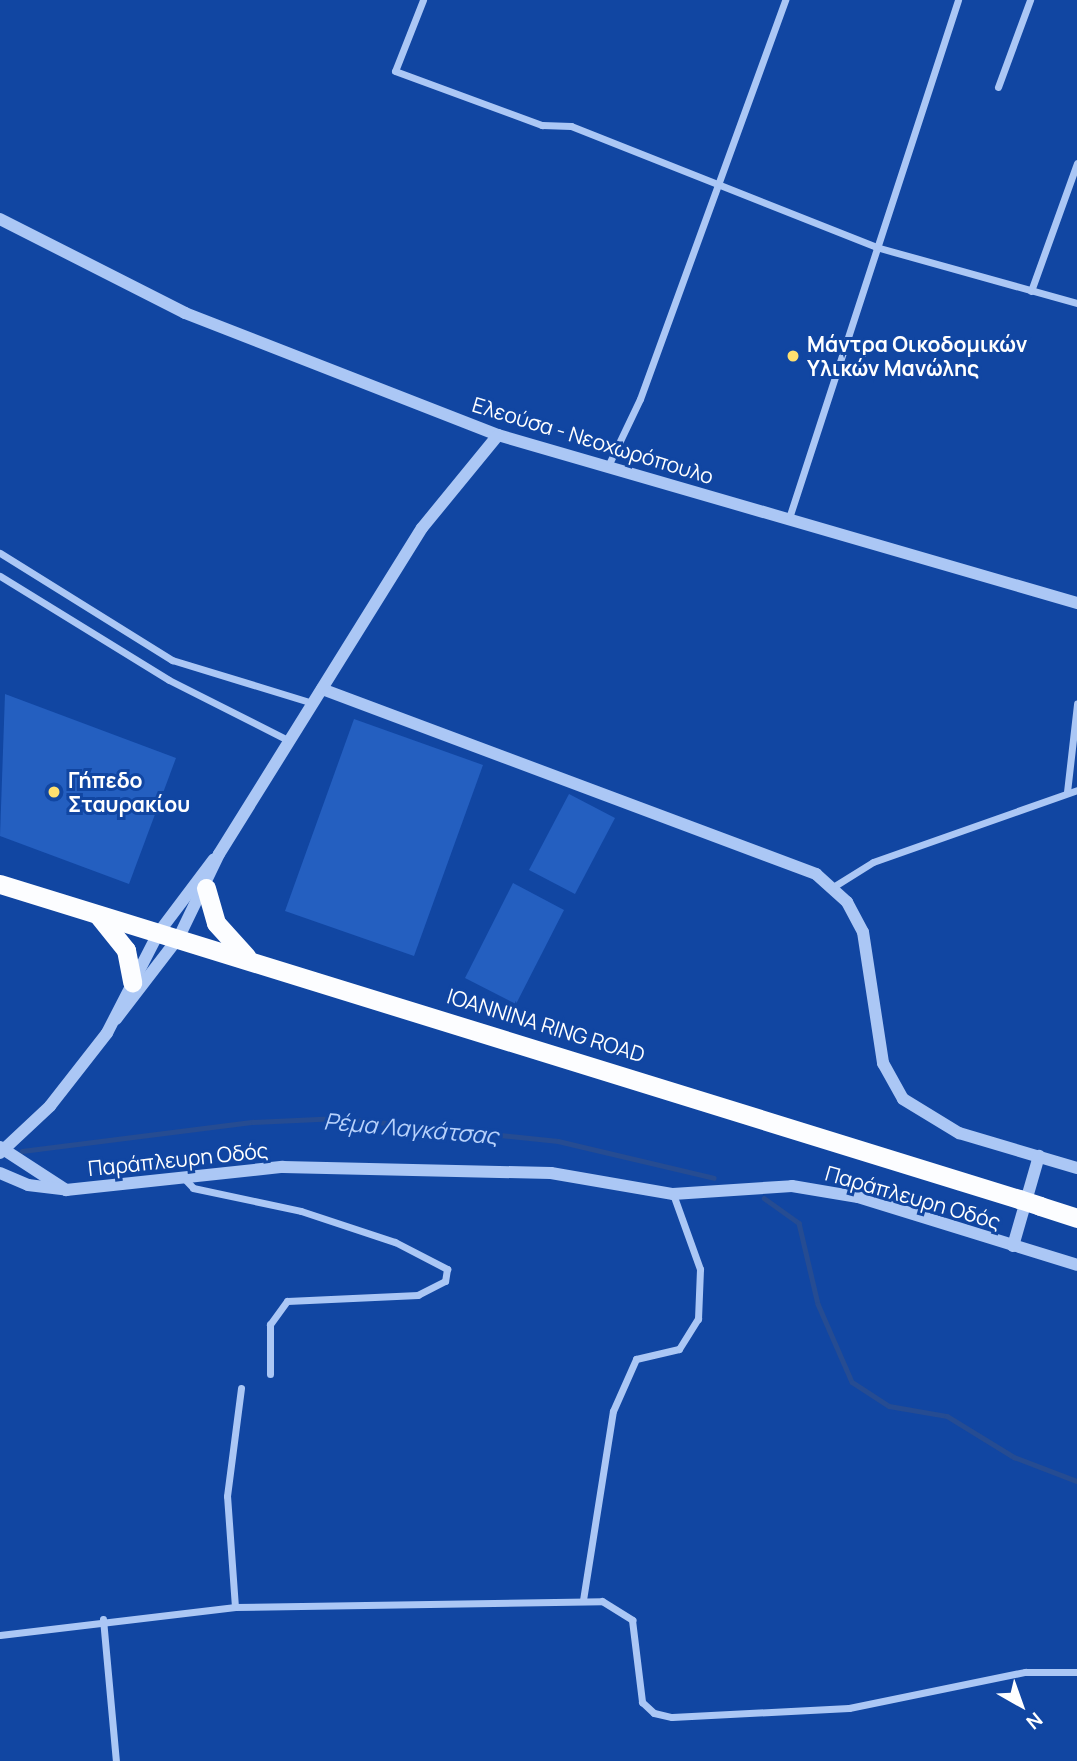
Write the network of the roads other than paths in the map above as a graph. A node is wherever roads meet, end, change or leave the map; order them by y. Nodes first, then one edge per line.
1 (422, 0) edge
2 (785, 0) edge
3 (958, 0) edge
4 (1030, 0) edge
5 (998, 87) dead end
6 (1077, 163) edge
7 (718, 185) junction
8 (0, 219) edge
9 (876, 247) junction
10 (1031, 291) junction
11 (1077, 303) edge
12 (498, 435) junction
13 (608, 466) junction
14 (789, 518) junction
15 (0, 554) edge
16 (0, 576) edge
17 (1077, 603) edge
18 (322, 689) junction
19 (313, 703) junction
20 (1077, 704) edge
21 (290, 741) junction
22 (1077, 790) edge
23 (1067, 792) junction
24 (219, 854) junction
25 (0, 884) edge
26 (833, 887) junction
27 (206, 888) junction
28 (97, 914) junction
29 (159, 932) junction
30 (179, 937) junction
31 (247, 957) junction
32 (132, 982) junction
33 (116, 1019) junction
34 (2, 1150) edge
35 (1039, 1156) junction
36 (1077, 1168) edge
37 (0, 1174) edge
38 (182, 1175) junction
39 (66, 1190) junction
40 (673, 1194) junction
41 (1077, 1218) edge
42 (1013, 1246) junction
43 (1077, 1265) edge
44 (270, 1374) dead end
45 (241, 1388) dead end
46 (583, 1600) junction
47 (235, 1607) junction
48 (103, 1619) junction
49 (0, 1635) edge
50 (1077, 1672) edge
51 (116, 1761) edge

1 - 7 street
2 - 7 street
3 - 9 street
4 - 5 street
6 - 10 street
7 - 9 street
7 - 13 street
8 - 12 street, Ελεούσα - Νεοχωρόπουλο
9 - 10 street
9 - 14 street
10 - 11 street
12 - 13 street, Ελεούσα - Νεοχωρόπουλο
12 - 18 street
13 - 14 street, Ελεούσα - Νεοχωρόπουλο
14 - 17 street, Ελεούσα - Νεοχωρόπουλο
15 - 19 street
16 - 21 street
18 - 19 street
18 - 26 street
19 - 21 street
20 - 23 street
21 - 24 street
22 - 23 street
23 - 26 street
24 - 27 street
24 - 29 street
25 - 28 highway, IOANNINA RING ROAD
26 - 35 street
27 - 30 street
27 - 31 highway
28 - 29 highway, IOANNINA RING ROAD
28 - 32 highway
29 - 30 highway, IOANNINA RING ROAD
29 - 32 street
30 - 31 highway, IOANNINA RING ROAD
30 - 33 street
31 - 41 highway, IOANNINA RING ROAD, bridge
32 - 33 street
33 - 34 street
34 - 39 street, Παράπλευρη Οδός
35 - 36 street
35 - 42 street
37 - 39 street, Παράπλευρη Οδός
38 - 39 street, Παράπλευρη Οδός
38 - 40 street, Παράπλευρη Οδός
38 - 44 street
40 - 42 street, Παράπλευρη Οδός
40 - 46 street
42 - 43 street, Παράπλευρη Οδός
45 - 47 street
46 - 47 street
46 - 50 street
47 - 48 street
48 - 49 street
48 - 51 street

